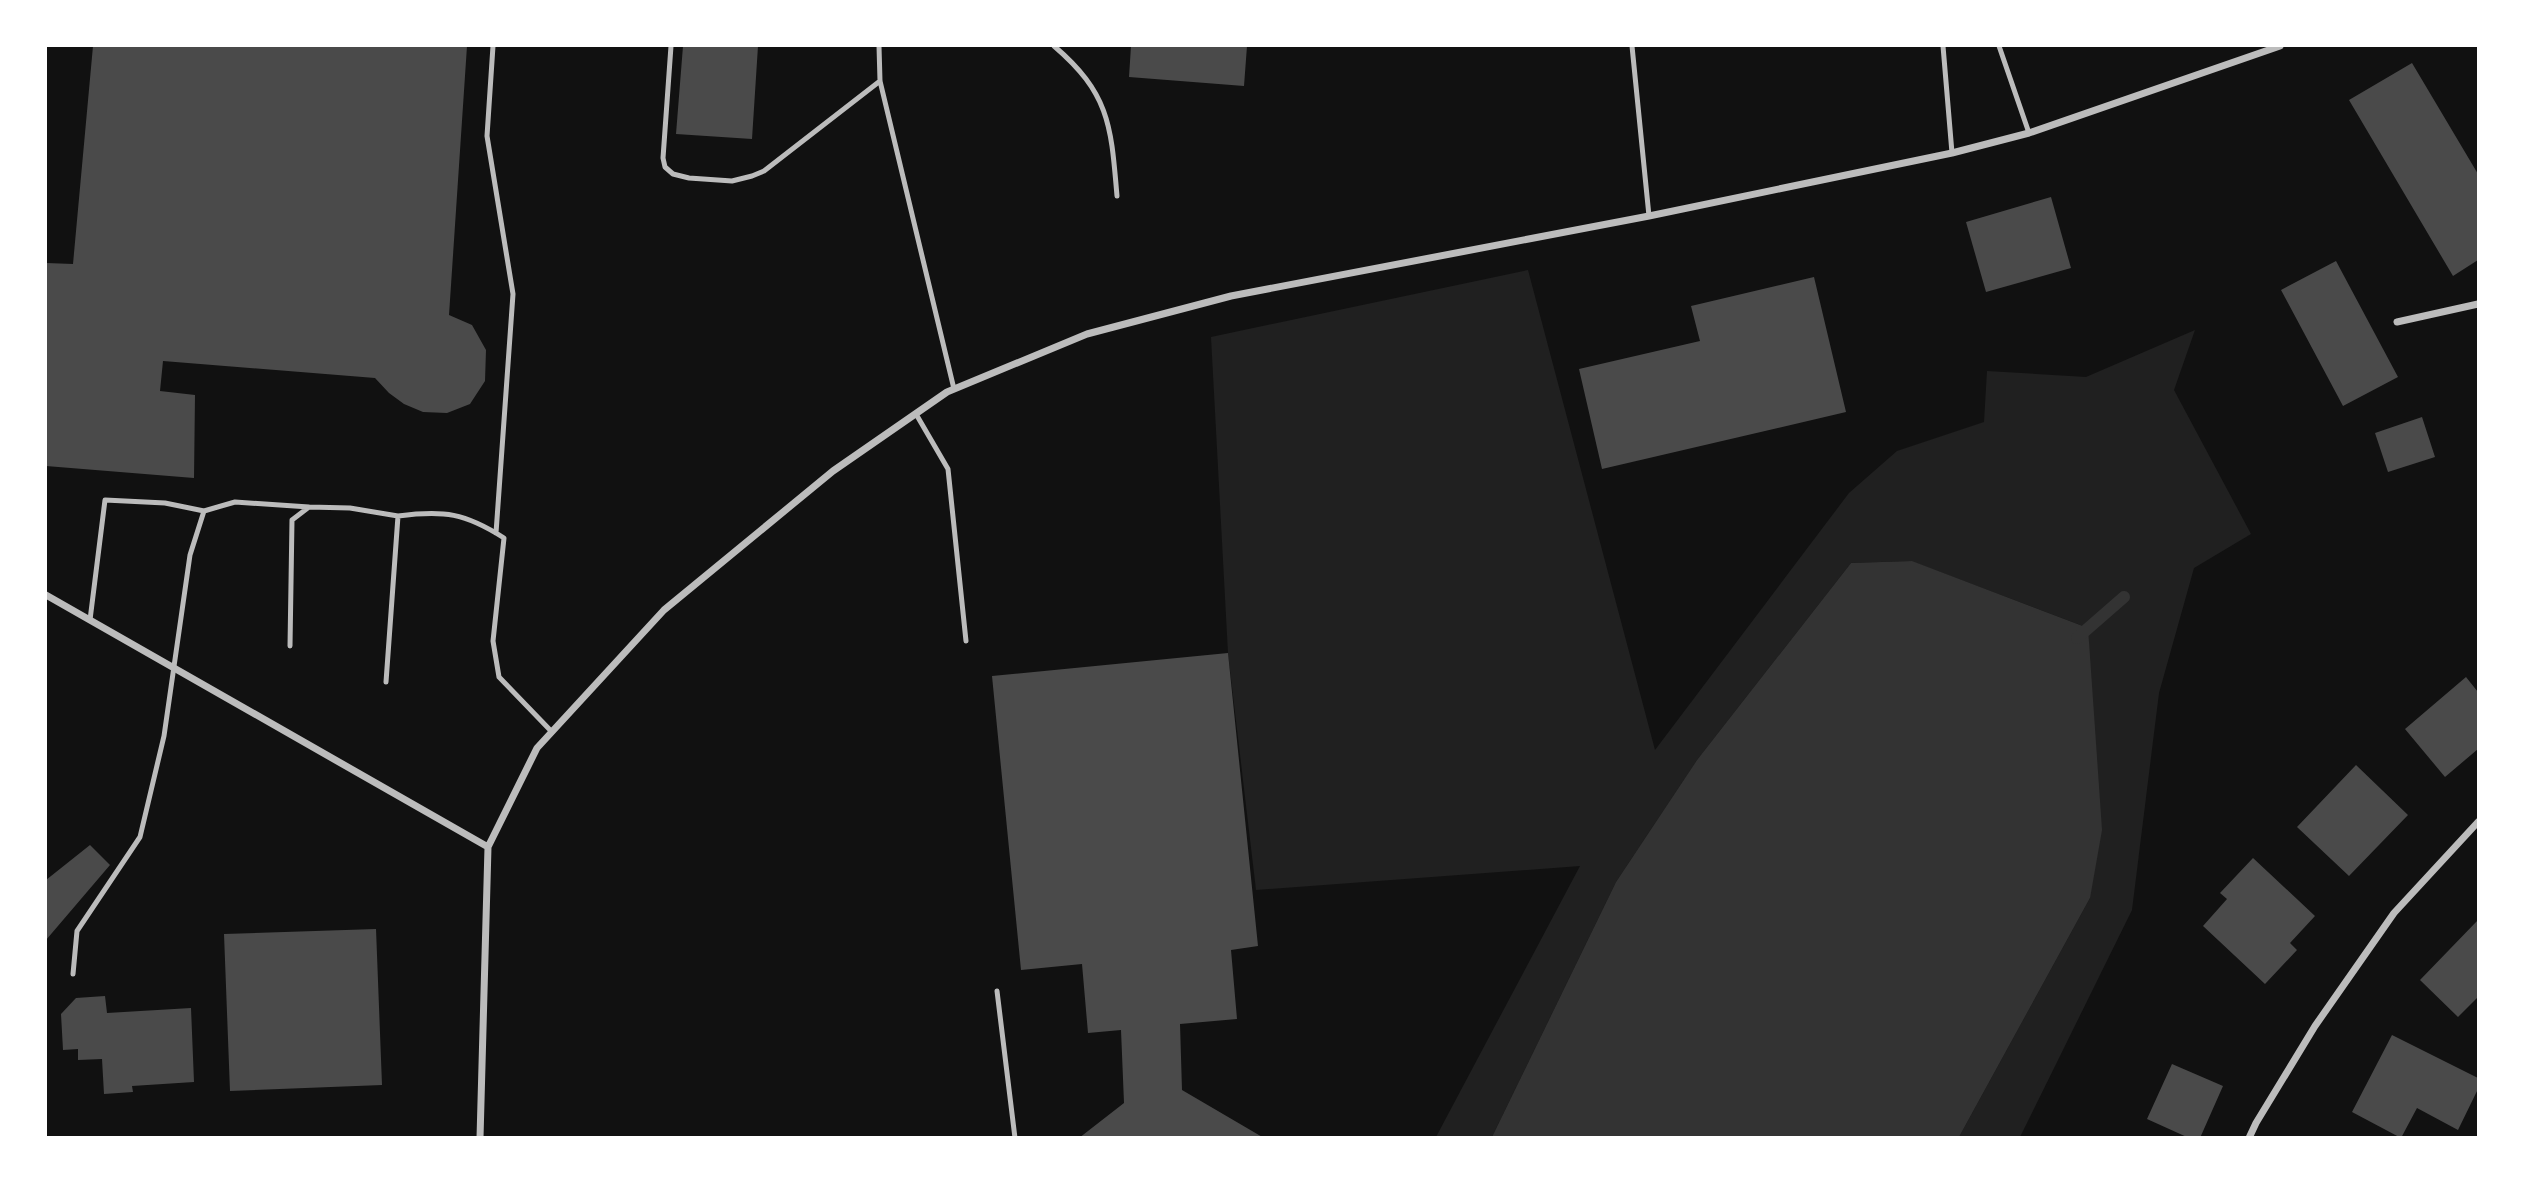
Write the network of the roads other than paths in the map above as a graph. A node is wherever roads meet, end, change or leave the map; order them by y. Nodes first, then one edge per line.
1 (493, 46) edge
2 (671, 46) edge
3 (879, 46) edge
4 (1054, 46) edge
5 (1632, 46) edge
6 (1943, 46) edge
7 (1999, 46) edge
8 (2280, 46) edge
9 (880, 81) junction
10 (2029, 133) junction
11 (1952, 153) junction
12 (1117, 196) dead end
13 (1649, 216) junction
14 (2479, 304) edge
15 (2397, 322) dead end
16 (954, 389) junction
17 (916, 414) junction
18 (309, 507) junction
19 (204, 511) junction
20 (398, 516) junction
21 (496, 533) junction
22 (46, 595) edge
23 (90, 620) junction
24 (966, 641) dead end
25 (290, 646) dead end
26 (173, 668) junction
27 (386, 682) dead end
28 (552, 732) junction
29 (2479, 822) edge
30 (488, 847) junction
31 (73, 974) dead end
32 (997, 991) dead end
33 (480, 1138) edge
34 (1015, 1138) edge
35 (2249, 1138) edge

1 - 21 lane
2 - 9 lane
3 - 9 lane
4 - 12 lane
5 - 13 lane
6 - 11 lane
7 - 10 lane
8 - 10 street
9 - 16 lane
10 - 11 street
11 - 13 street
13 - 16 street
14 - 15 street
16 - 17 street
17 - 24 lane
17 - 28 street
18 - 19 lane
18 - 20 lane
18 - 25 lane
19 - 23 lane
19 - 26 lane
20 - 21 lane
20 - 27 lane
21 - 28 lane
22 - 23 street
23 - 26 street
26 - 30 street
26 - 31 lane
28 - 30 street
29 - 35 street
30 - 33 street
32 - 34 lane

